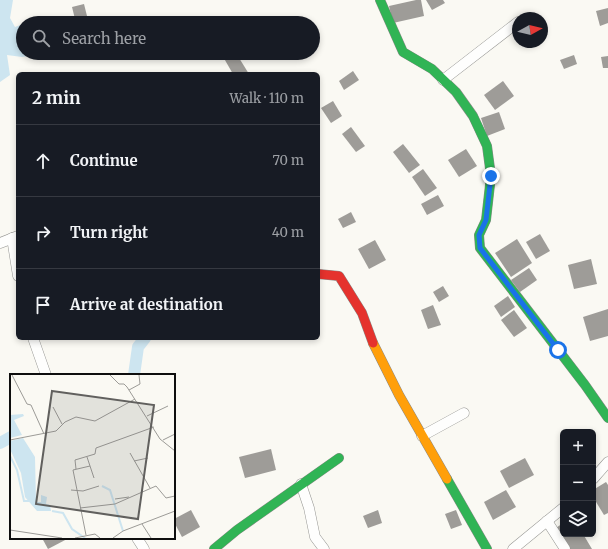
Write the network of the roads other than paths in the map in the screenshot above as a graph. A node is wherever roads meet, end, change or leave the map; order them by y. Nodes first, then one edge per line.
1 (380, 0) edge
2 (512, 27) edge
3 (443, 80) junction
4 (15, 237) edge
5 (0, 243) edge
6 (16, 250) edge
7 (320, 274) edge
8 (34, 340) edge
9 (46, 374) edge
10 (464, 413) dead end
11 (608, 418) edge
12 (422, 436) junction
13 (338, 458) dead end
14 (608, 462) edge
15 (596, 476) edge
16 (301, 484) junction
17 (560, 510) edge
18 (547, 521) junction
19 (138, 539) edge
20 (144, 549) edge
21 (214, 549) edge
22 (324, 549) edge
23 (487, 549) edge
24 (513, 549) edge
25 (565, 549) edge

1 - 3 street
2 - 3 street
3 - 11 street
4 - 5 street
4 - 6 street
7 - 12 street
8 - 9 street
10 - 12 street
12 - 23 street
13 - 16 street
14 - 15 street
16 - 21 street
16 - 22 street
17 - 18 street
18 - 24 street
18 - 25 street
19 - 20 street

